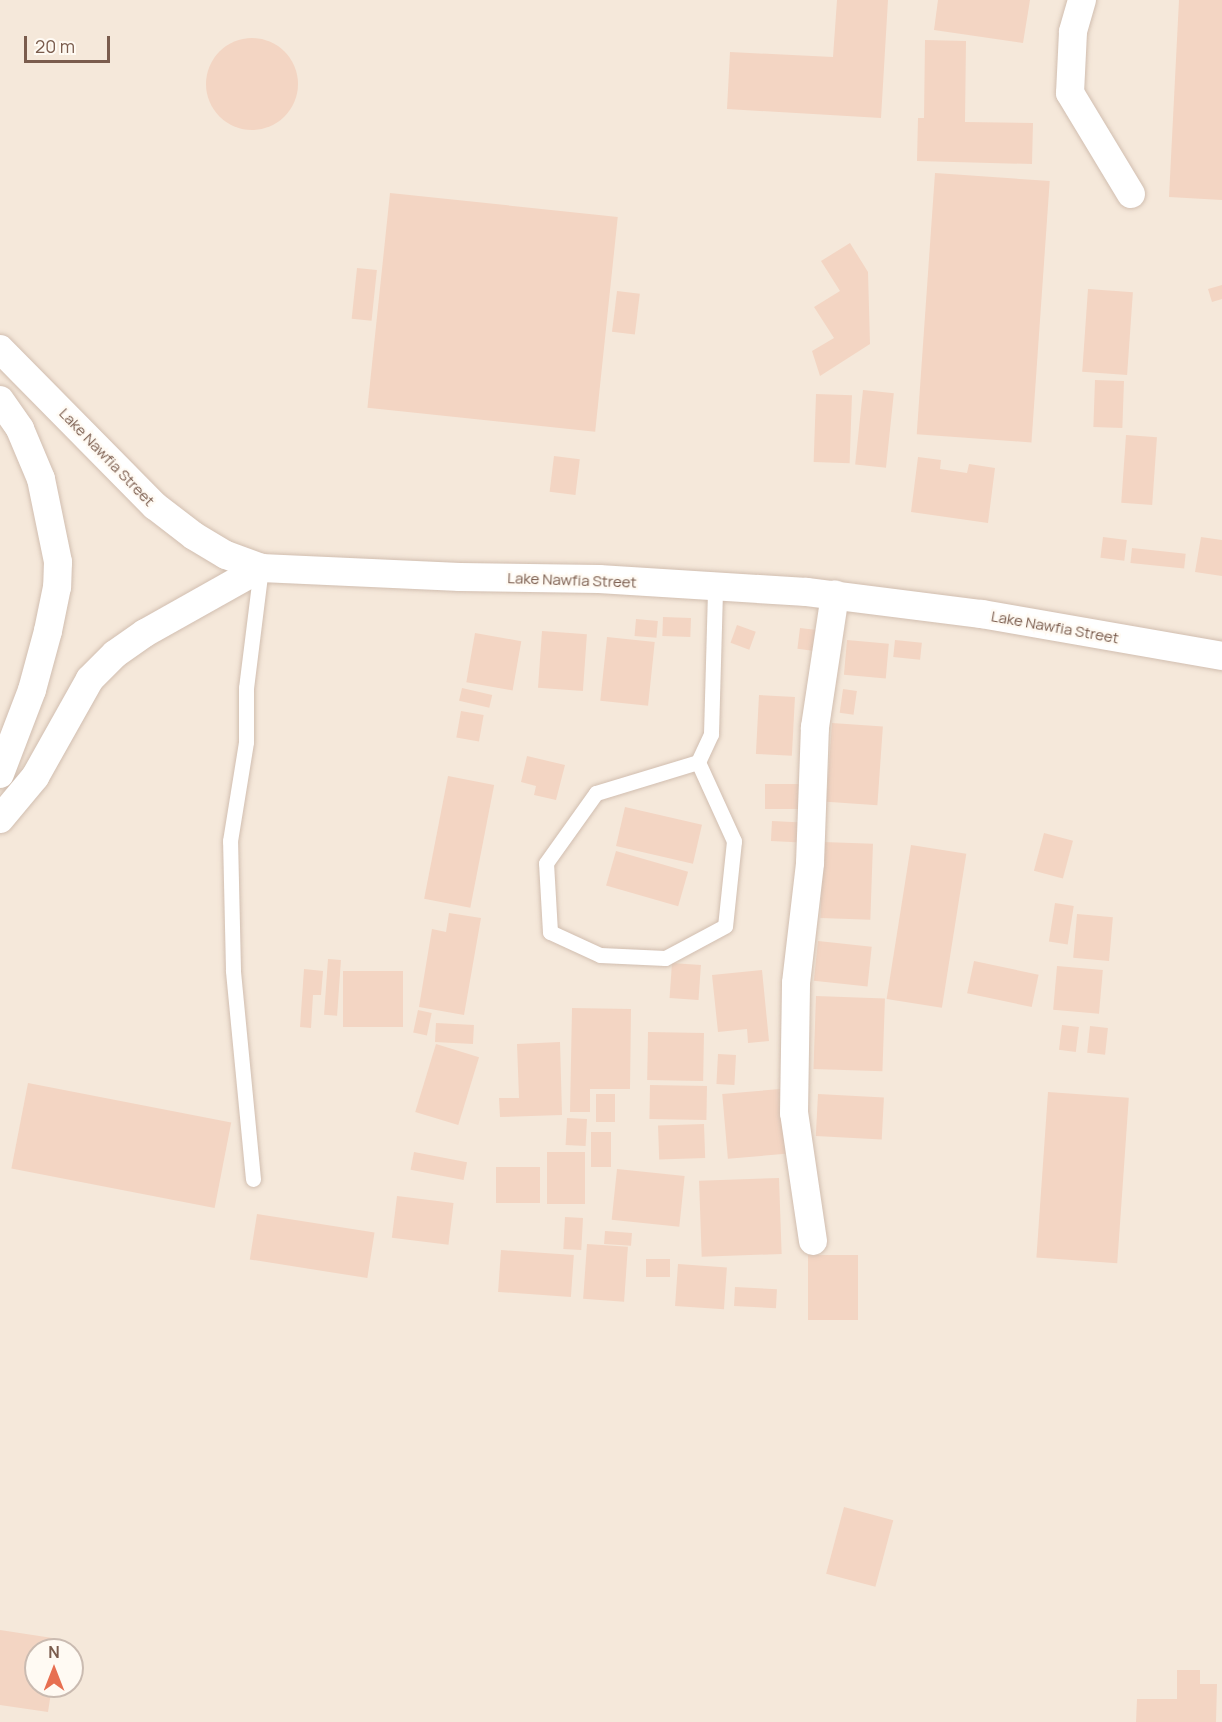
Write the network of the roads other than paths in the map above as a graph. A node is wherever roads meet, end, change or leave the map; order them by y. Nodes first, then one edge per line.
1 (1082, 0) edge
2 (1131, 194) dead end
3 (0, 349) edge
4 (0, 400) edge
5 (261, 568) junction
6 (715, 587) junction
7 (835, 595) junction
8 (1222, 656) edge
9 (698, 762) junction
10 (0, 774) edge
11 (0, 819) edge
12 (253, 1179) dead end
13 (813, 1241) dead end

1 - 2 street
3 - 5 street, Lake Nawfia Street
4 - 10 street
5 - 6 street, Lake Nawfia Street
5 - 11 street
5 - 12 lane
6 - 7 street, Lake Nawfia Street
6 - 9 lane
7 - 8 street, Lake Nawfia Street
7 - 13 street
9 - 9 lane

